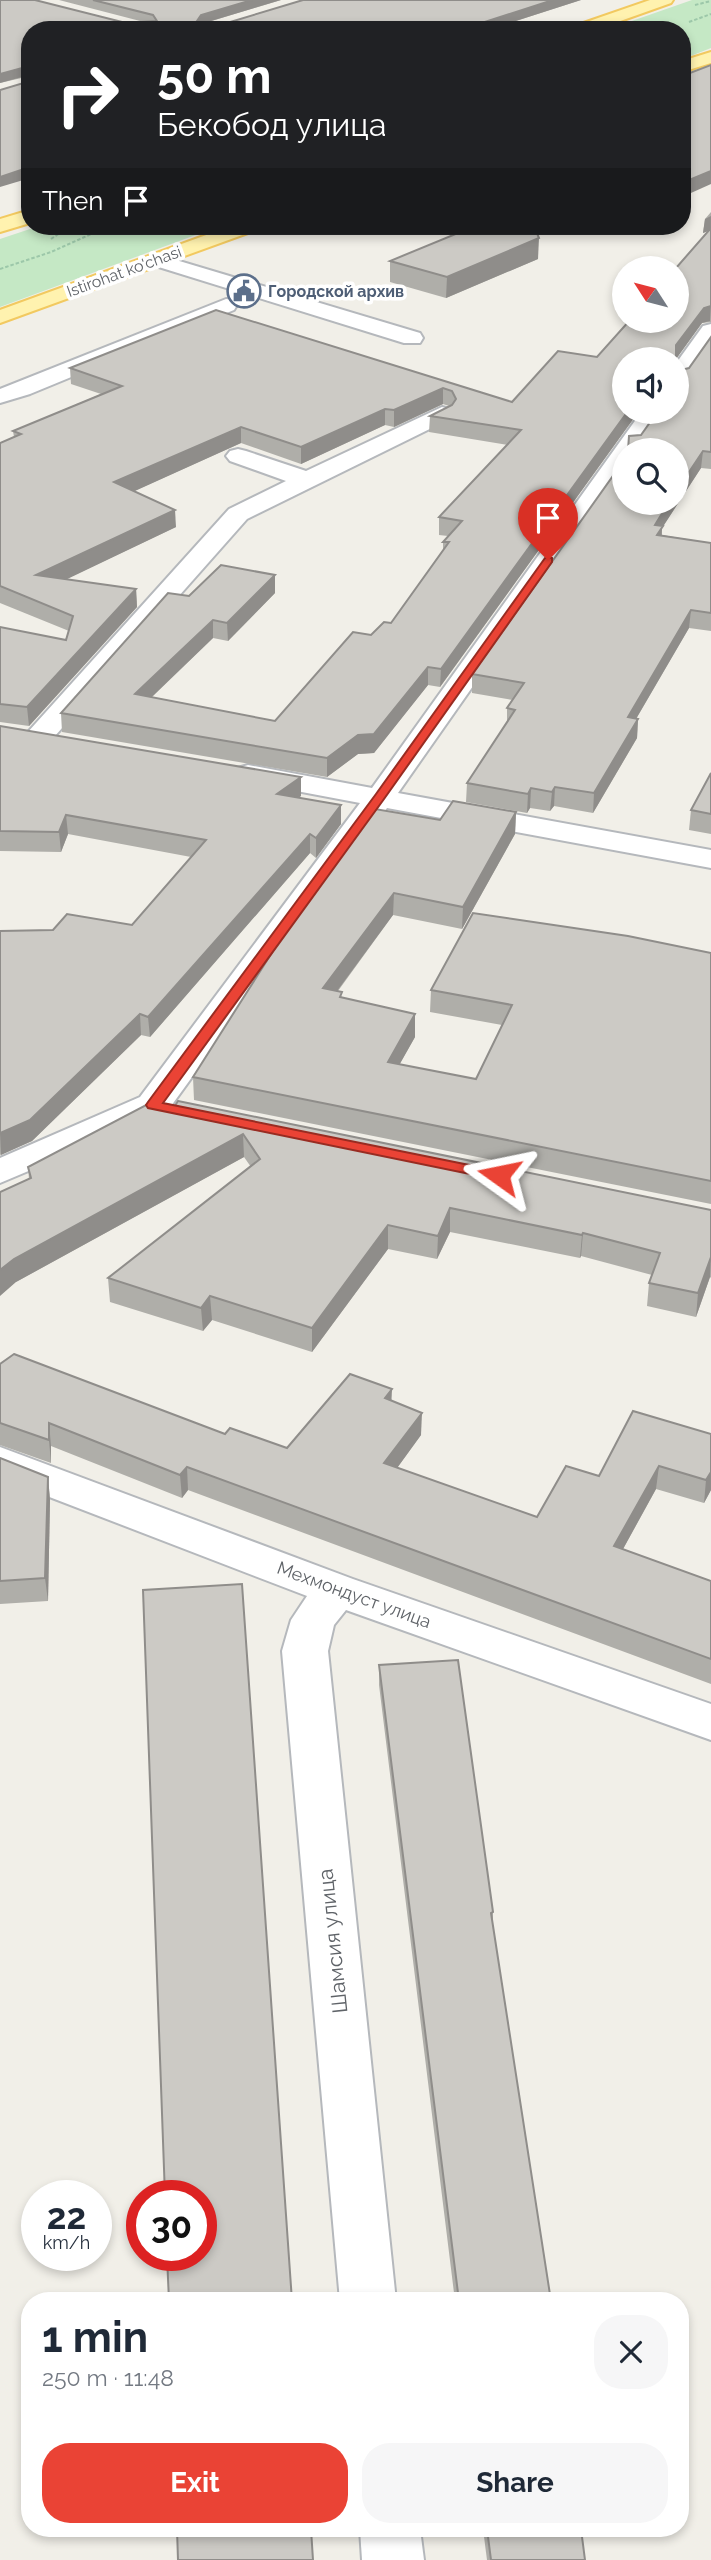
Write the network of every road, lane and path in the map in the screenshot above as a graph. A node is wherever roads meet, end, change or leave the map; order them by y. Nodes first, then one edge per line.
1 (665, 0) edge
2 (604, 21) edge
3 (711, 57) edge
4 (691, 64) edge
5 (21, 219) edge
6 (0, 226) edge
7 (89, 235) edge
8 (224, 235) edge
9 (156, 260) junction
10 (0, 269) edge
11 (124, 271) junction
12 (0, 317) edge
13 (711, 331) edge
14 (412, 338) dead end
15 (689, 361) edge
16 (0, 396) edge
17 (442, 414) edge
18 (238, 456) dead end
19 (612, 471) edge
20 (307, 480) junction
21 (38, 739) edge
22 (215, 769) edge
23 (380, 797) junction
24 (711, 859) edge
25 (153, 1105) junction
26 (194, 1113) edge
27 (0, 1172) edge
28 (0, 1462) edge
29 (337, 1590) junction
30 (711, 1722) edge
31 (367, 2292) edge
32 (391, 2537) edge
33 (393, 2560) edge

1 - 2 main road
3 - 4 main road
5 - 6 main road
7 - 10 path
8 - 9 main road, Istirohat ko'chasi
9 - 11 main road, Istirohat ko'chasi
9 - 14 street
11 - 12 main road, Istirohat ko'chasi
11 - 16 street
13 - 15 street
17 - 20 street
18 - 20 street
19 - 23 street
20 - 21 street
22 - 23 street
23 - 24 street
23 - 25 street
25 - 26 street
25 - 27 street
28 - 29 street, Мехмондуст улица
29 - 30 street, Мехмондуст улица
29 - 31 street, Шамсия улица
32 - 33 street

